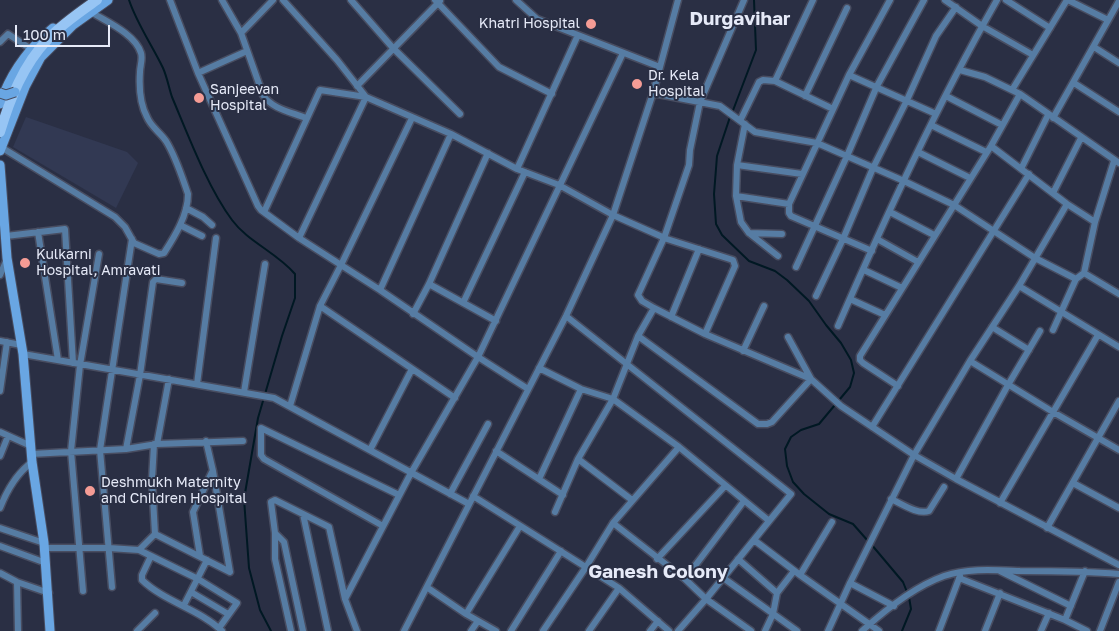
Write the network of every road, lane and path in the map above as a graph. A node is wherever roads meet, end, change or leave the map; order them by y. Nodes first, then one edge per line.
1 (90, 0) edge
2 (97, 0) edge
3 (108, 0) edge
4 (170, 0) edge
5 (222, 0) edge
6 (273, 0) edge
7 (283, 0) edge
8 (351, 0) edge
9 (516, 0) edge
10 (678, 0) edge
11 (744, 0) edge
12 (813, 0) edge
13 (890, 0) edge
14 (924, 0) edge
15 (946, 0) edge
16 (997, 0) edge
17 (1006, 0) edge
18 (1067, 0) edge
19 (438, 1) edge
20 (1119, 1) edge
21 (956, 7) junction
22 (847, 8) dead end
23 (92, 12) junction
24 (1108, 20) junction
25 (982, 26) junction
26 (1050, 28) junction
27 (241, 33) junction
28 (578, 35) junction
29 (0, 42) edge
30 (1094, 46) junction
31 (393, 48) junction
32 (31, 49) junction
33 (247, 51) junction
34 (622, 54) junction
35 (1033, 55) junction
36 (1119, 63) edge
37 (660, 67) junction
38 (960, 70) junction
39 (198, 73) junction
40 (849, 75) junction
41 (775, 81) junction
42 (1074, 83) junction
43 (357, 86) junction
44 (877, 86) junction
45 (1012, 90) junction
46 (15, 92) junction
47 (0, 93) edge
48 (653, 93) junction
49 (552, 94) junction
50 (1020, 94) junction
51 (805, 96) junction
52 (946, 96) junction
53 (366, 97) junction
54 (907, 100) junction
55 (700, 102) junction
56 (0, 104) edge
57 (834, 109) junction
58 (1119, 112) edge
59 (460, 114) dead end
60 (936, 114) junction
61 (1050, 117) junction
62 (306, 118) junction
63 (412, 118) junction
64 (741, 121) junction
65 (1002, 125) junction
66 (931, 126) junction
67 (0, 132) edge
68 (451, 134) junction
69 (1081, 138) junction
70 (817, 143) junction
71 (991, 146) junction
72 (1, 149) edge
73 (918, 152) junction
74 (986, 152) junction
75 (488, 153) junction
76 (847, 156) junction
77 (1117, 162) edge
78 (0, 165) edge
79 (737, 165) junction
80 (874, 168) junction
81 (517, 169) junction
82 (1021, 169) junction
83 (525, 172) junction
84 (802, 174) junction
85 (1029, 174) junction
86 (970, 178) junction
87 (904, 181) junction
88 (558, 185) junction
89 (1053, 193) junction
90 (736, 196) junction
91 (789, 204) junction
92 (1067, 204) junction
93 (954, 205) junction
94 (186, 208) junction
95 (264, 212) junction
96 (890, 212) junction
97 (613, 215) junction
98 (1095, 222) junction
99 (180, 225) junction
100 (212, 225) dead end
101 (814, 226) junction
102 (994, 230) junction
103 (38, 232) junction
104 (749, 233) junction
105 (782, 234) dead end
106 (934, 235) junction
107 (6, 236) junction
108 (202, 236) dead end
109 (216, 238) dead end
110 (299, 238) junction
111 (664, 238) junction
112 (132, 239) junction
113 (843, 239) junction
114 (877, 239) junction
115 (700, 249) junction
116 (872, 251) junction
117 (99, 254) dead end
118 (778, 256) dead end
119 (7, 258) junction
120 (1035, 258) junction
121 (918, 262) junction
122 (265, 264) dead end
123 (341, 265) junction
124 (796, 267) dead end
125 (864, 270) junction
126 (1084, 273) junction
127 (0, 276) edge
128 (1076, 279) junction
129 (182, 283) dead end
130 (429, 284) junction
131 (1019, 286) junction
132 (902, 288) junction
133 (380, 290) junction
134 (1119, 292) edge
135 (816, 296) dead end
136 (850, 299) junction
137 (463, 303) junction
138 (320, 306) junction
139 (764, 306) dead end
140 (654, 308) junction
141 (1061, 312) junction
142 (413, 314) junction
143 (885, 315) junction
144 (566, 316) junction
145 (671, 317) junction
146 (496, 321) junction
147 (838, 326) dead end
148 (992, 327) junction
149 (1053, 330) dead end
150 (1040, 331) dead end
151 (705, 334) junction
152 (1098, 335) junction
153 (638, 336) junction
154 (788, 337) dead end
155 (3, 342) edge
156 (1119, 347) edge
157 (22, 349) junction
158 (1029, 350) junction
159 (743, 351) junction
160 (478, 357) junction
161 (58, 360) junction
162 (970, 360) junction
163 (77, 364) junction
164 (627, 364) junction
165 (539, 368) junction
166 (412, 369) junction
167 (111, 370) junction
168 (140, 375) junction
169 (169, 379) junction
170 (811, 379) junction
171 (197, 384) junction
172 (1008, 385) junction
173 (898, 386) junction
174 (528, 389) junction
175 (581, 389) junction
176 (0, 391) edge
177 (244, 392) junction
178 (455, 398) junction
179 (613, 399) junction
180 (1119, 402) edge
181 (290, 406) junction
182 (1053, 412) junction
183 (488, 424) dead end
184 (872, 427) junction
185 (0, 432) edge
186 (8, 436) junction
187 (1098, 438) junction
188 (206, 441) junction
189 (243, 441) dead end
190 (156, 444) junction
191 (679, 448) junction
192 (126, 449) junction
193 (100, 450) junction
194 (370, 450) junction
195 (1119, 450) edge
196 (71, 451) junction
197 (496, 451) junction
198 (31, 454) junction
199 (914, 455) junction
200 (0, 456) edge
201 (578, 459) junction
202 (213, 471) junction
203 (411, 473) junction
204 (539, 479) junction
205 (956, 479) junction
206 (1073, 483) junction
207 (725, 486) junction
208 (944, 488) dead end
209 (3, 491) edge
210 (450, 494) junction
211 (563, 494) junction
212 (399, 495) junction
213 (473, 496) junction
214 (892, 499) junction
215 (632, 500) junction
216 (744, 501) junction
217 (1000, 503) junction
218 (469, 504) junction
219 (0, 508) edge
220 (1119, 508) edge
221 (555, 512) dead end
222 (303, 514) junction
223 (768, 520) junction
224 (832, 522) dead end
225 (613, 523) junction
226 (383, 526) junction
227 (520, 526) junction
228 (0, 528) edge
229 (1047, 528) junction
230 (275, 533) junction
231 (155, 534) junction
232 (754, 540) junction
233 (44, 545) junction
234 (0, 546) edge
235 (79, 548) junction
236 (109, 548) junction
237 (139, 550) junction
238 (561, 551) junction
239 (151, 556) junction
240 (200, 556) junction
241 (738, 558) junction
242 (657, 559) junction
243 (207, 560) junction
244 (46, 563) junction
245 (1119, 565) edge
246 (586, 567) junction
247 (999, 570) junction
248 (794, 571) junction
249 (962, 571) junction
250 (1084, 571) junction
251 (0, 573) edge
252 (1119, 574) edge
253 (800, 576) junction
254 (722, 577) junction
255 (960, 578) junction
256 (198, 579) junction
257 (685, 579) junction
258 (17, 582) junction
259 (1119, 582) edge
260 (850, 583) junction
261 (112, 587) dead end
262 (428, 588) junction
263 (619, 588) junction
264 (83, 591) dead end
265 (191, 592) junction
266 (48, 593) junction
267 (777, 593) junction
268 (1000, 593) junction
269 (345, 598) junction
270 (706, 599) junction
271 (840, 604) junction
272 (184, 606) junction
273 (894, 606) junction
274 (1071, 606) junction
275 (155, 613) dead end
276 (1049, 613) junction
277 (228, 614) junction
278 (466, 614) junction
279 (773, 614) junction
280 (1065, 620) junction
281 (478, 621) junction
282 (658, 621) junction
283 (870, 623) junction
284 (220, 629) edge
285 (18, 631) edge
286 (50, 631) edge
287 (138, 631) edge
288 (291, 631) edge
289 (303, 631) edge
290 (328, 631) edge
291 (357, 631) edge
292 (404, 631) edge
293 (472, 631) edge
294 (496, 631) edge
295 (510, 631) edge
296 (544, 631) edge
297 (589, 631) edge
298 (650, 631) edge
299 (669, 631) edge
300 (678, 631) edge
301 (751, 631) edge
302 (765, 631) edge
303 (797, 631) edge
304 (828, 631) edge
305 (862, 631) edge
306 (879, 631) edge
307 (940, 631) edge
308 (985, 631) edge
309 (1041, 631) edge
310 (1086, 631) edge
311 (1100, 631) edge

1 - 32 main road
2 - 46 main road
3 - 23 main road
4 - 39 street
5 - 27 street
6 - 27 street
7 - 43 street
8 - 31 street
9 - 28 street
10 - 37 street
11 - 55 street
12 - 41 street
13 - 40 street
14 - 44 street
15 - 21 street
16 - 25 street
17 - 26 street
18 - 24 street
18 - 26 street
19 - 31 street
19 - 49 street
20 - 24 street
21 - 25 street
21 - 54 street
22 - 51 street
23 - 72 main road
23 - 94 street
24 - 30 street
25 - 35 street
25 - 38 street
26 - 35 street
27 - 33 street
28 - 34 street
28 - 49 street
29 - 32 street
30 - 36 street
30 - 42 street
31 - 43 street
31 - 59 street
32 - 56 main road
33 - 39 street
33 - 62 street
34 - 37 street
34 - 88 street
35 - 45 street
37 - 48 street
38 - 45 street
38 - 52 street
39 - 95 street
40 - 44 street
40 - 57 street
41 - 51 street
41 - 64 street
42 - 58 street
42 - 61 street
43 - 53 street
44 - 54 street
44 - 76 street
45 - 50 street
46 - 47 main road, bridge
46 - 67 main road
48 - 55 street
48 - 97 street
49 - 81 street
50 - 61 street
50 - 65 street
51 - 57 street
52 - 60 street
52 - 65 street
53 - 62 street
53 - 63 street
53 - 110 street
54 - 60 street
54 - 80 street
55 - 64 street
55 - 111 street
57 - 70 street
60 - 66 street
61 - 69 street
61 - 82 street
62 - 95 street
63 - 68 street
63 - 123 street
64 - 70 street
64 - 79 street
65 - 71 street
66 - 73 street
66 - 74 street
68 - 75 street
68 - 133 street
69 - 77 street
69 - 89 street
70 - 76 street
70 - 84 street
71 - 74 street
71 - 82 street
72 - 112 street
73 - 86 street
73 - 87 street
74 - 86 street
75 - 81 street
75 - 130 street
76 - 80 street
76 - 101 street
77 - 98 street
78 - 107 main road
79 - 84 street
79 - 90 street
80 - 87 street
80 - 113 street
81 - 83 street
82 - 85 street
83 - 88 street
83 - 137 street
84 - 91 street
85 - 89 street
85 - 102 street
86 - 93 street
87 - 93 street
87 - 96 street
88 - 97 street
88 - 146 street
89 - 92 street
90 - 91 street
90 - 104 street
91 - 101 street
92 - 98 street
92 - 120 street
93 - 102 street
93 - 106 street
94 - 99 street
94 - 100 street
95 - 110 street
96 - 106 street
96 - 114 street
97 - 111 street
97 - 144 street
98 - 126 street
99 - 108 street
99 - 112 street
101 - 113 street
101 - 124 street
102 - 120 street
102 - 173 street
103 - 107 street
103 - 161 street
103 - 163 street
104 - 105 street
104 - 118 street
106 - 121 street
107 - 119 main road
109 - 171 street
110 - 123 street
111 - 115 street
111 - 140 street
112 - 167 street
113 - 116 street
113 - 135 street
114 - 116 street
114 - 121 street
115 - 145 street
115 - 151 street
116 - 125 street
117 - 163 street
119 - 127 street
119 - 157 main road
120 - 128 street
120 - 131 street
121 - 132 street
122 - 177 street
123 - 133 street
123 - 138 street
125 - 132 street
125 - 136 street
126 - 128 street
126 - 134 street
128 - 141 street
129 - 168 street
130 - 137 street
130 - 142 street
131 - 141 street
131 - 148 street
132 - 143 street
133 - 142 street
136 - 143 street
136 - 147 street
137 - 146 street
138 - 166 street
138 - 181 street
139 - 159 street
140 - 145 street
140 - 153 street
141 - 149 street
141 - 152 street
142 - 160 street
143 - 173 street
144 - 164 street
144 - 165 street
145 - 151 street
146 - 160 street
148 - 158 street
148 - 162 street
150 - 158 street
151 - 159 street
152 - 156 street
152 - 182 street
153 - 164 street
153 - 170 street
154 - 170 street
155 - 157 street
155 - 176 street
157 - 161 street
157 - 198 main road
158 - 172 street
159 - 170 street
160 - 174 street
160 - 178 street
161 - 163 street
162 - 172 street
162 - 199 street
163 - 167 street
163 - 196 street
164 - 179 street
164 - 223 street
165 - 174 street
165 - 175 street
166 - 178 street
166 - 194 street
167 - 168 street
167 - 193 street
168 - 169 street
168 - 192 street
169 - 171 street
169 - 190 street
170 - 184 street
171 - 177 street
172 - 182 street
172 - 205 street
173 - 184 street
174 - 197 street
175 - 179 street
175 - 204 street
177 - 181 street
178 - 203 street
179 - 191 street
179 - 201 street
180 - 187 street
181 - 194 street
182 - 187 street
182 - 217 street
183 - 210 street
184 - 199 street
185 - 186 street
186 - 198 street
186 - 200 street
187 - 195 street
187 - 206 street
188 - 189 street
188 - 190 street
188 - 202 street
190 - 192 street
190 - 231 street
191 - 207 street
191 - 215 street
192 - 193 street
193 - 196 street
193 - 236 street
194 - 203 street
196 - 198 street
196 - 235 street
197 - 204 street
197 - 213 street
198 - 209 street
198 - 233 main road
199 - 205 street
199 - 214 street
201 - 211 street
201 - 215 street
202 - 240 street
202 - 243 street
203 - 210 street
203 - 212 street
204 - 211 street
205 - 217 street
206 - 220 street
206 - 229 street
207 - 216 street
207 - 242 street
208 - 214 street
209 - 219 street
210 - 218 street
211 - 221 street
212 - 226 street
212 - 226 street
213 - 218 street
213 - 227 street
214 - 260 street
215 - 225 street
216 - 223 street
216 - 257 street
217 - 229 street
218 - 262 street
222 - 230 street
222 - 269 street
222 - 290 street
223 - 232 street
224 - 253 street
225 - 242 street
225 - 246 street
226 - 269 street
227 - 238 street
227 - 278 street
228 - 233 street
229 - 245 street
230 - 288 street
230 - 289 street
231 - 237 street
231 - 240 street
232 - 241 street
232 - 248 street
233 - 235 street
233 - 244 main road
234 - 244 street
235 - 236 street
235 - 264 street
236 - 237 street
236 - 261 street
237 - 239 street
238 - 246 street
238 - 295 street
239 - 256 street
239 - 272 street
240 - 243 street
241 - 254 street
241 - 267 street
242 - 257 street
243 - 256 street
244 - 266 main road
246 - 263 street
246 - 296 street
247 - 249 street
247 - 250 street
247 - 274 street
248 - 253 street
248 - 267 street
249 - 255 street
249 - 273 street
250 - 252 street
250 - 274 street
251 - 258 street
253 - 271 street
254 - 270 street
254 - 279 street
255 - 268 street
255 - 307 street
256 - 265 street
256 - 277 street
257 - 270 street
258 - 266 street
258 - 285 street
259 - 311 street
260 - 271 street
260 - 273 street
262 - 278 street
262 - 292 street
263 - 282 street
263 - 297 street
265 - 272 street
265 - 277 street
266 - 286 main road
267 - 279 street
268 - 276 street
268 - 308 street
269 - 291 street
270 - 300 street
270 - 301 street
271 - 283 street
271 - 304 street
272 - 284 street
273 - 283 street
274 - 280 street
275 - 287 street
276 - 280 street
276 - 309 street
277 - 284 street
278 - 281 street
279 - 302 street
279 - 303 street
280 - 310 street
281 - 293 street
281 - 294 street
282 - 298 street
282 - 299 street
283 - 305 street
283 - 306 street

